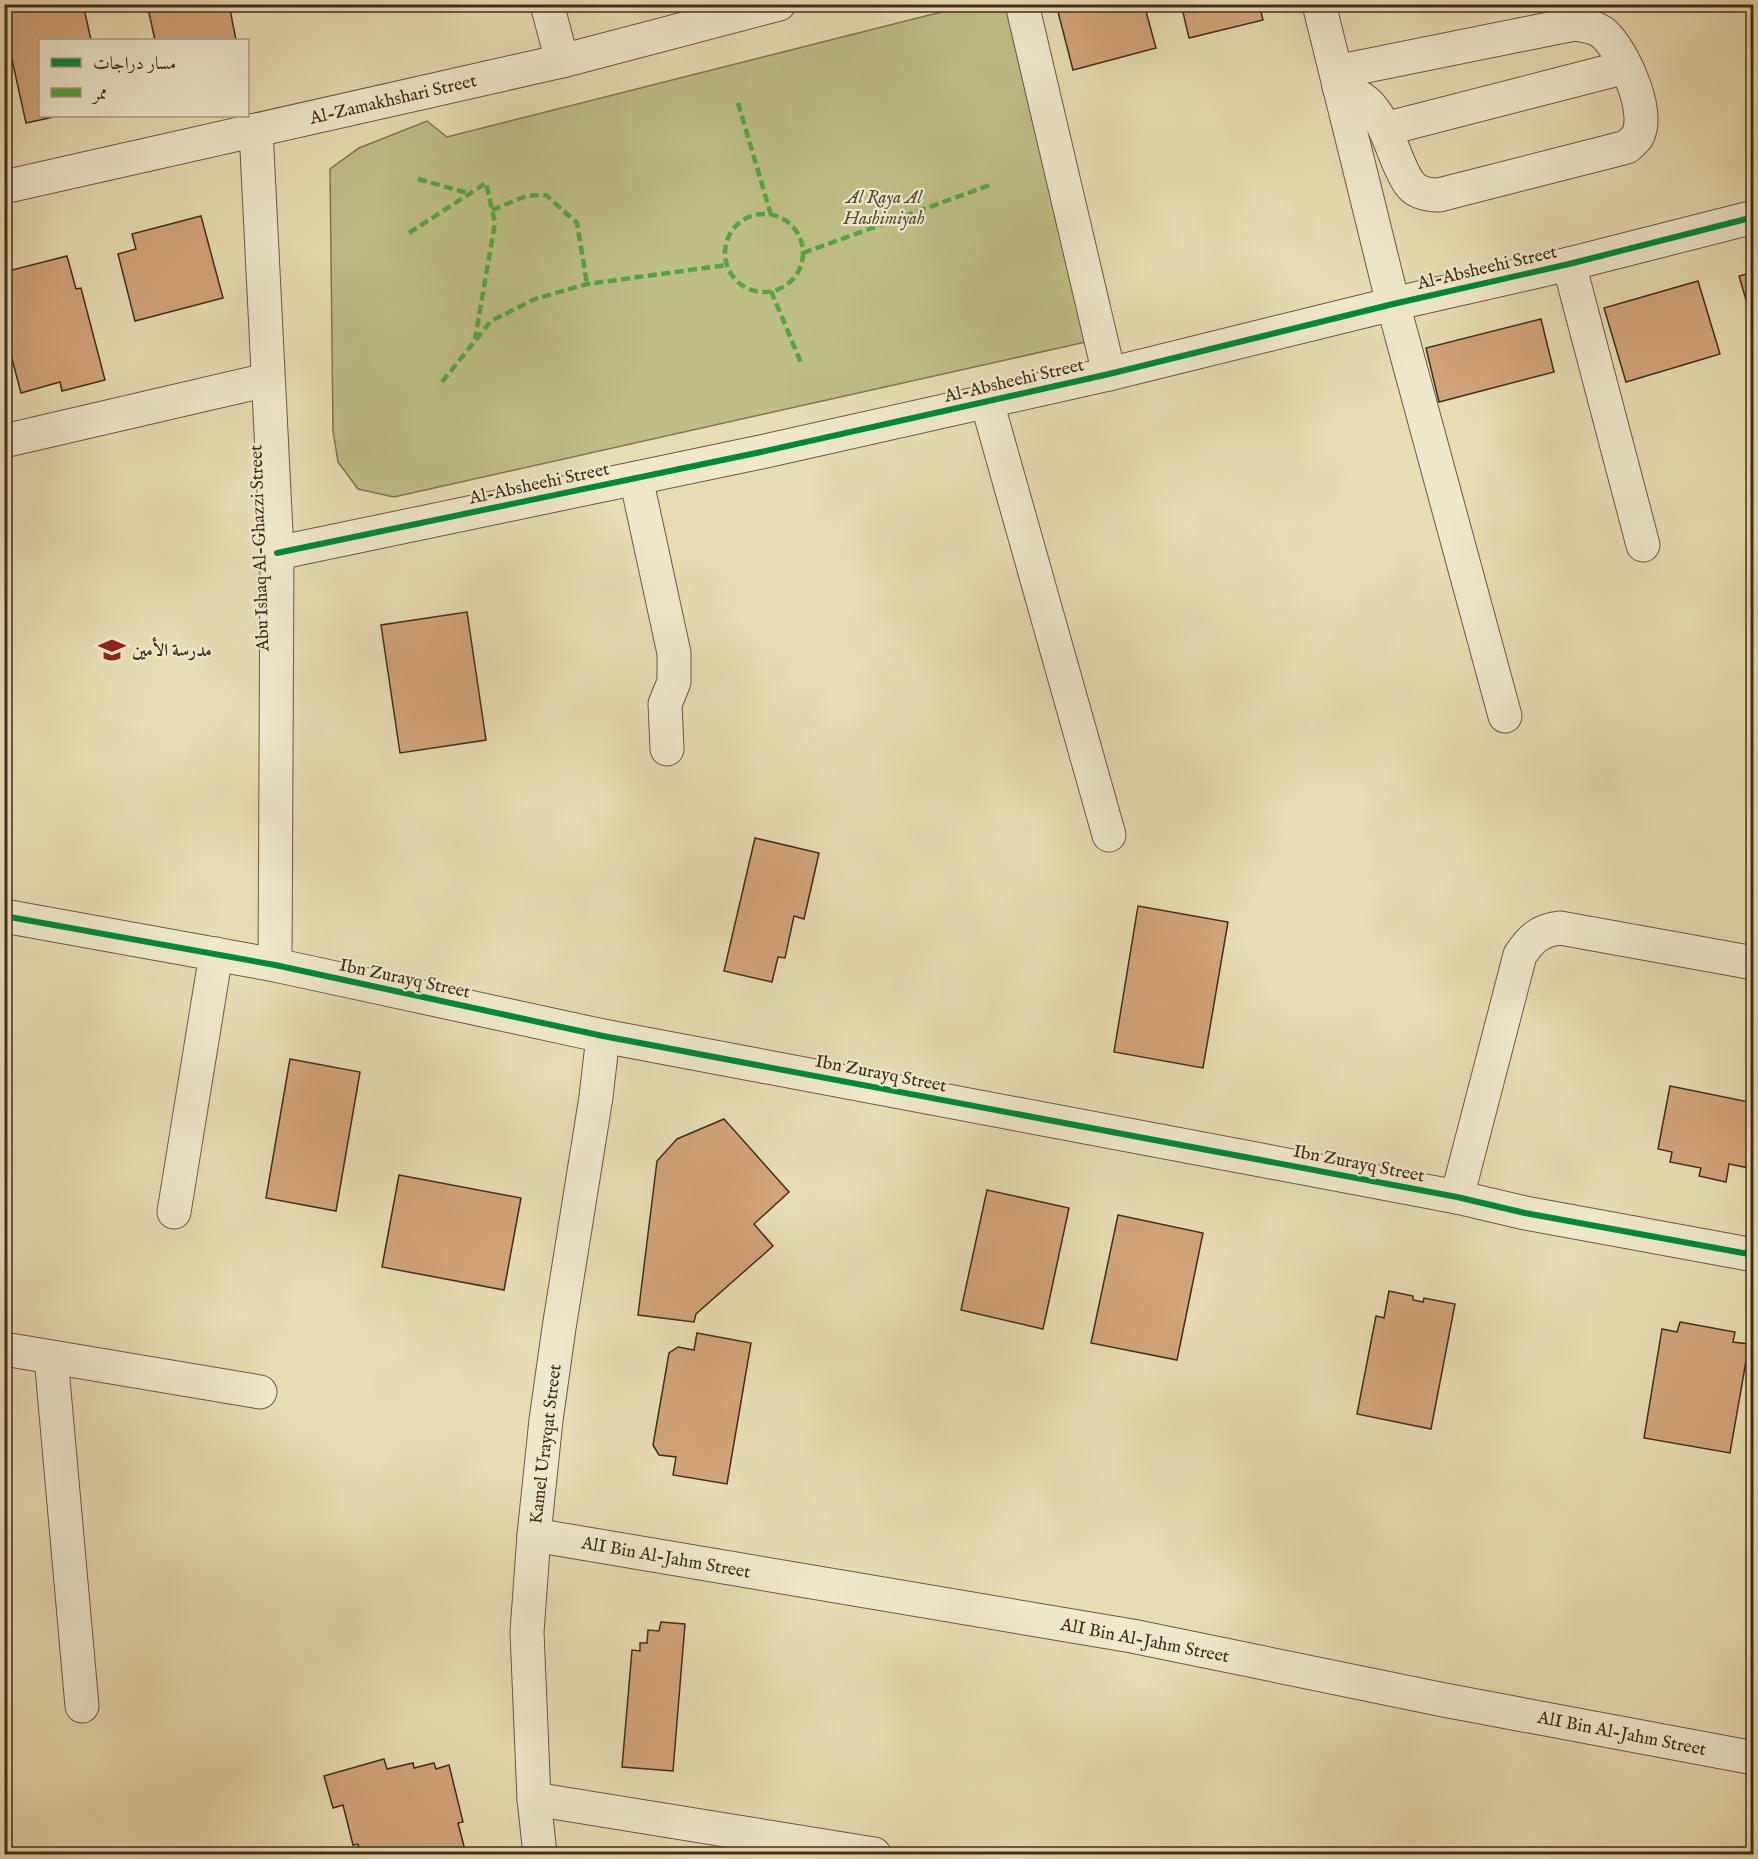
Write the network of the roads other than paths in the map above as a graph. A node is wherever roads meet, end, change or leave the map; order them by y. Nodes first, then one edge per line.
1 (547, 4) edge
2 (779, 4) edge
3 (1022, 4) edge
4 (1319, 4) edge
5 (1401, 59) junction
6 (562, 61) junction
7 (1626, 67) junction
8 (1338, 79) junction
9 (1377, 117) junction
10 (256, 130) junction
11 (4, 187) edge
12 (1754, 217) edge
13 (1569, 264) junction
14 (1393, 304) junction
15 (1109, 374) junction
16 (267, 380) junction
17 (987, 402) junction
18 (4, 441) edge
19 (636, 478) junction
20 (1643, 545) dead end
21 (277, 553) junction
22 (1505, 716) dead end
23 (667, 749) dead end
24 (1109, 835) dead end
25 (4, 916) edge
26 (216, 954) junction
27 (1754, 963) edge
28 (275, 965) junction
29 (603, 1036) junction
30 (1457, 1197) junction
31 (174, 1212) dead end
32 (1754, 1255) edge
33 (4, 1350) edge
34 (51, 1357) junction
35 (260, 1392) dead end
36 (534, 1535) junction
37 (81, 1706) dead end
38 (1754, 1758) edge
39 (534, 1799) junction
40 (540, 1854) edge
41 (874, 1854) edge

1 - 6 street
2 - 6 street, Al-Zamakhshari Street
3 - 15 street
4 - 8 street
5 - 7 street
5 - 8 street
5 - 9 street
6 - 10 street, Al-Zamakhshari Street
7 - 9 street
7 - 9 street
8 - 9 street
8 - 14 street
10 - 11 street, Al-Zamakhshari Street
10 - 16 street, Abu Ishaq Al-Ghazzi Street
12 - 13 street, Al-Absheehi Street
13 - 14 street, Al-Absheehi Street
13 - 20 street
14 - 15 street, Al-Absheehi Street
14 - 22 street
15 - 17 street, Al-Absheehi Street
16 - 18 street
16 - 21 street, Abu Ishaq Al-Ghazzi Street
17 - 19 street, Al-Absheehi Street
17 - 24 street
19 - 21 street, Al-Absheehi Street
19 - 23 street
21 - 28 street, Abu Ishaq Al-Ghazzi Street
25 - 26 street, Ibn Zurayq Street
26 - 28 street, Ibn Zurayq Street
26 - 31 street
27 - 30 street
28 - 29 street, Ibn Zurayq Street
29 - 30 street, Ibn Zurayq Street
29 - 36 street, Kamel Urayqat Street
30 - 32 street, Ibn Zurayq Street
33 - 34 street
34 - 35 street
34 - 37 street
36 - 38 street, AlI Bin Al-Jahm Street
36 - 39 street, Kamel Urayqat Street
39 - 40 street, Kamel Urayqat Street
39 - 41 street

